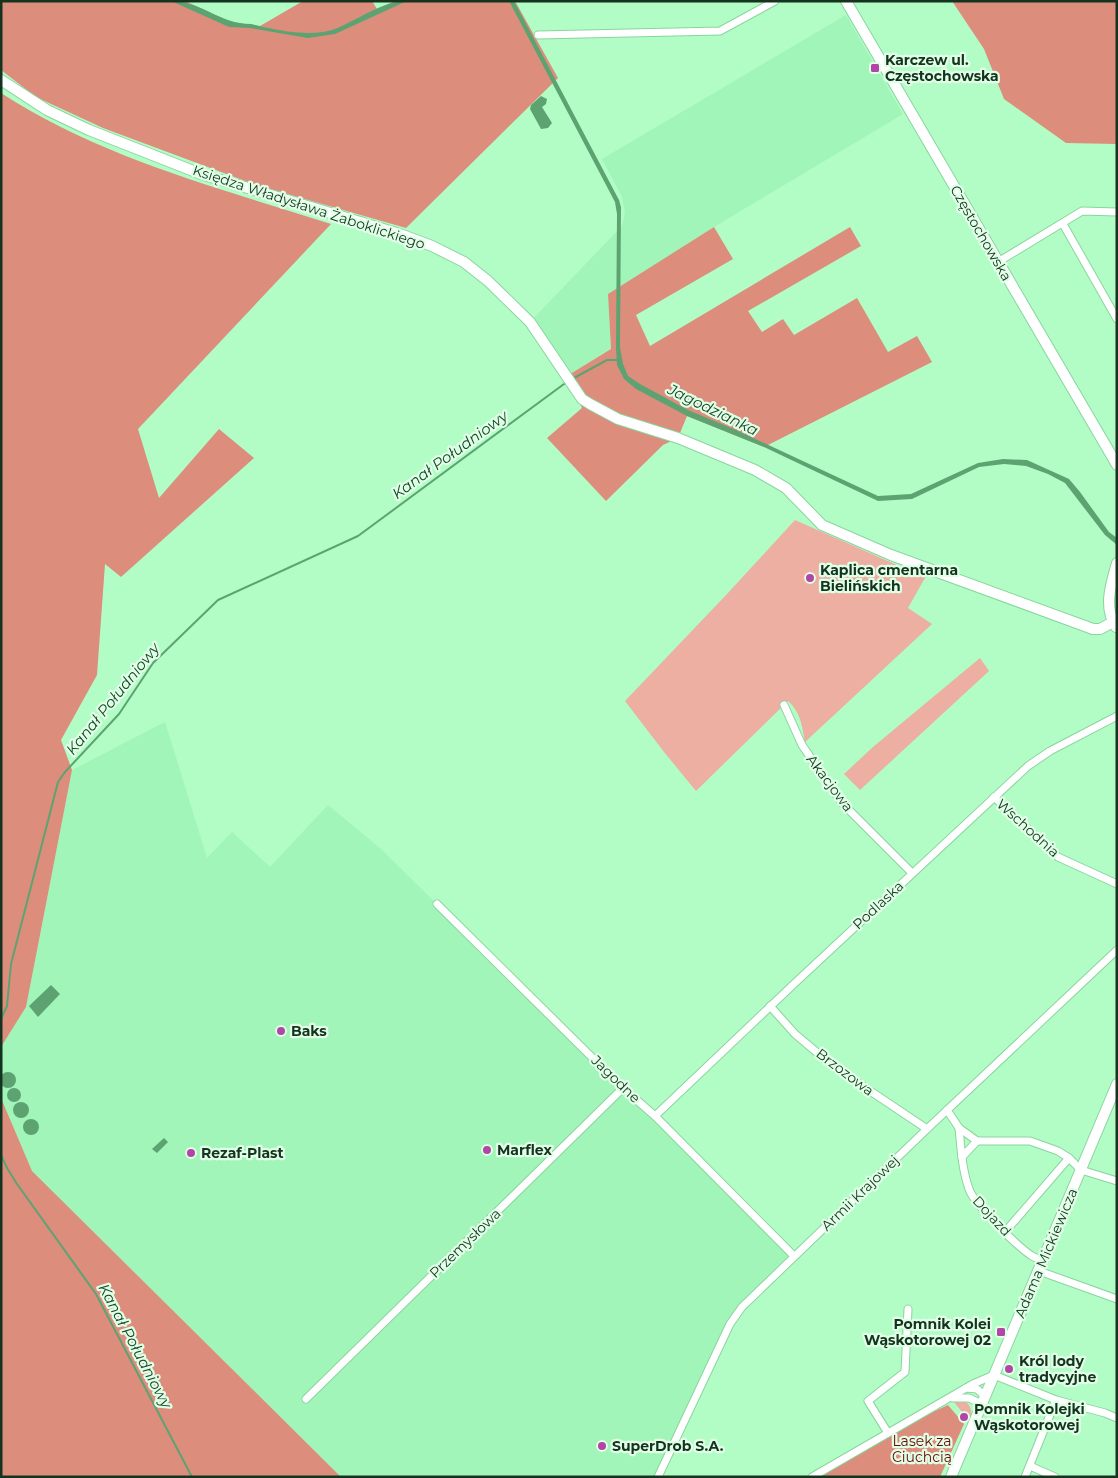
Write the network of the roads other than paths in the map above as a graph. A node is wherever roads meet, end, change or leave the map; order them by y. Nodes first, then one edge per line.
1 (775, 1) edge
2 (846, 1) edge
3 (538, 35) dead end
4 (1, 80) edge
5 (1117, 212) edge
6 (1063, 224) junction
7 (998, 262) junction
8 (1117, 319) edge
9 (1117, 465) edge
10 (1117, 563) edge
11 (1115, 625) edge
12 (784, 706) dead end
13 (1117, 716) edge
14 (994, 797) junction
15 (912, 873) junction
16 (1117, 884) edge
17 (437, 904) dead end
18 (1117, 950) edge
19 (770, 1006) junction
20 (1117, 1084) edge
21 (623, 1088) junction
22 (1113, 1101) edge
23 (947, 1110) junction
24 (655, 1116) junction
25 (959, 1128) junction
26 (927, 1129) junction
27 (977, 1141) junction
28 (962, 1157) junction
29 (1069, 1158) junction
30 (1081, 1170) junction
31 (1117, 1181) edge
32 (1006, 1232) junction
33 (794, 1256) junction
34 (1041, 1266) junction
35 (1117, 1299) edge
36 (908, 1308) dead end
37 (994, 1375) junction
38 (966, 1388) junction
39 (950, 1398) junction
40 (306, 1399) dead end
41 (983, 1400) junction
42 (1056, 1400) junction
43 (1117, 1418) edge
44 (888, 1433) junction
45 (1030, 1466) junction
46 (658, 1477) edge
47 (812, 1477) edge
48 (950, 1477) edge
49 (1025, 1477) edge
50 (1055, 1477) edge

1 - 3 street
2 - 7 street, Częstochowska
4 - 11 street, Księdza Władysława Żaboklickiego
5 - 6 street
6 - 7 street
6 - 8 street
7 - 9 street, Częstochowska
10 - 11 street
12 - 15 street, Akacjowa
13 - 14 street, Podlaska
14 - 15 street, Podlaska
14 - 16 street, Wschodnia
15 - 19 street, Podlaska
17 - 21 street, Jagodne
18 - 23 street, Armii Krajowej
19 - 24 street, Podlaska
19 - 26 street, Brzozowa
20 - 22 street, Adama Mickiewicza
21 - 24 street, Jagodne
21 - 40 street, Przemysłowa
22 - 30 street, Adama Mickiewicza
23 - 25 street, Dojazd
23 - 26 street, Armii Krajowej
24 - 33 street, Jagodne
25 - 27 street, Dojazd
25 - 28 street, Dojazd
26 - 33 street, Armii Krajowej
27 - 28 street
27 - 29 street
28 - 32 street, Dojazd
29 - 30 street
29 - 32 street
30 - 31 street
30 - 34 street, Adama Mickiewicza
32 - 34 street, Dojazd
33 - 46 street, Armii Krajowej
34 - 35 street, Dojazd
34 - 37 street, Adama Mickiewicza
36 - 44 street
37 - 38 street
37 - 41 street, Adama Mickiewicza
37 - 42 street
38 - 39 street
38 - 41 street
39 - 41 street
39 - 44 street
41 - 48 street, Adama Mickiewicza
42 - 43 street
42 - 45 street
44 - 47 street
45 - 49 street
45 - 50 street

